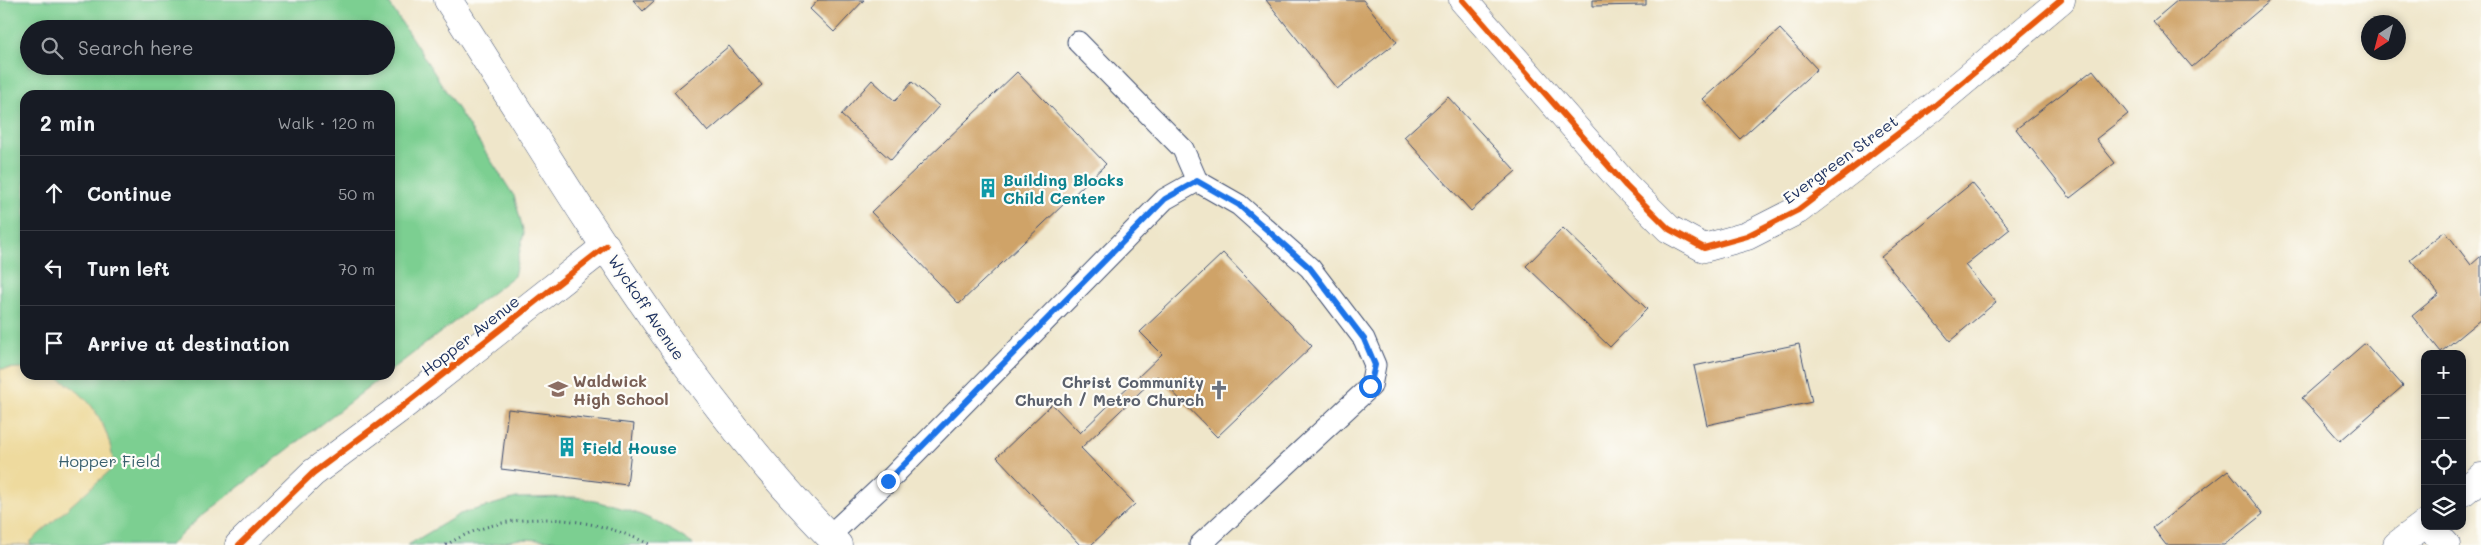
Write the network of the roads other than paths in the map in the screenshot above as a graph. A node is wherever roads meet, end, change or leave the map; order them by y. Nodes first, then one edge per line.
1 (448, 0) edge
2 (1463, 0) edge
3 (2061, 0) edge
4 (1078, 42) dead end
5 (1197, 181) junction
6 (606, 246) junction
7 (2481, 477) edge
8 (2466, 490) edge
9 (2421, 527) edge
10 (2433, 530) edge
11 (834, 541) edge
12 (239, 545) edge
13 (1200, 545) edge
14 (2397, 545) edge
15 (2446, 545) edge

1 - 6 street, Wyckoff Avenue
2 - 3 street, Evergreen Street
4 - 5 lane
5 - 11 lane
5 - 13 lane
6 - 11 street, Wyckoff Avenue
6 - 12 street, Hopper Avenue
7 - 8 street
9 - 14 street
10 - 15 street

